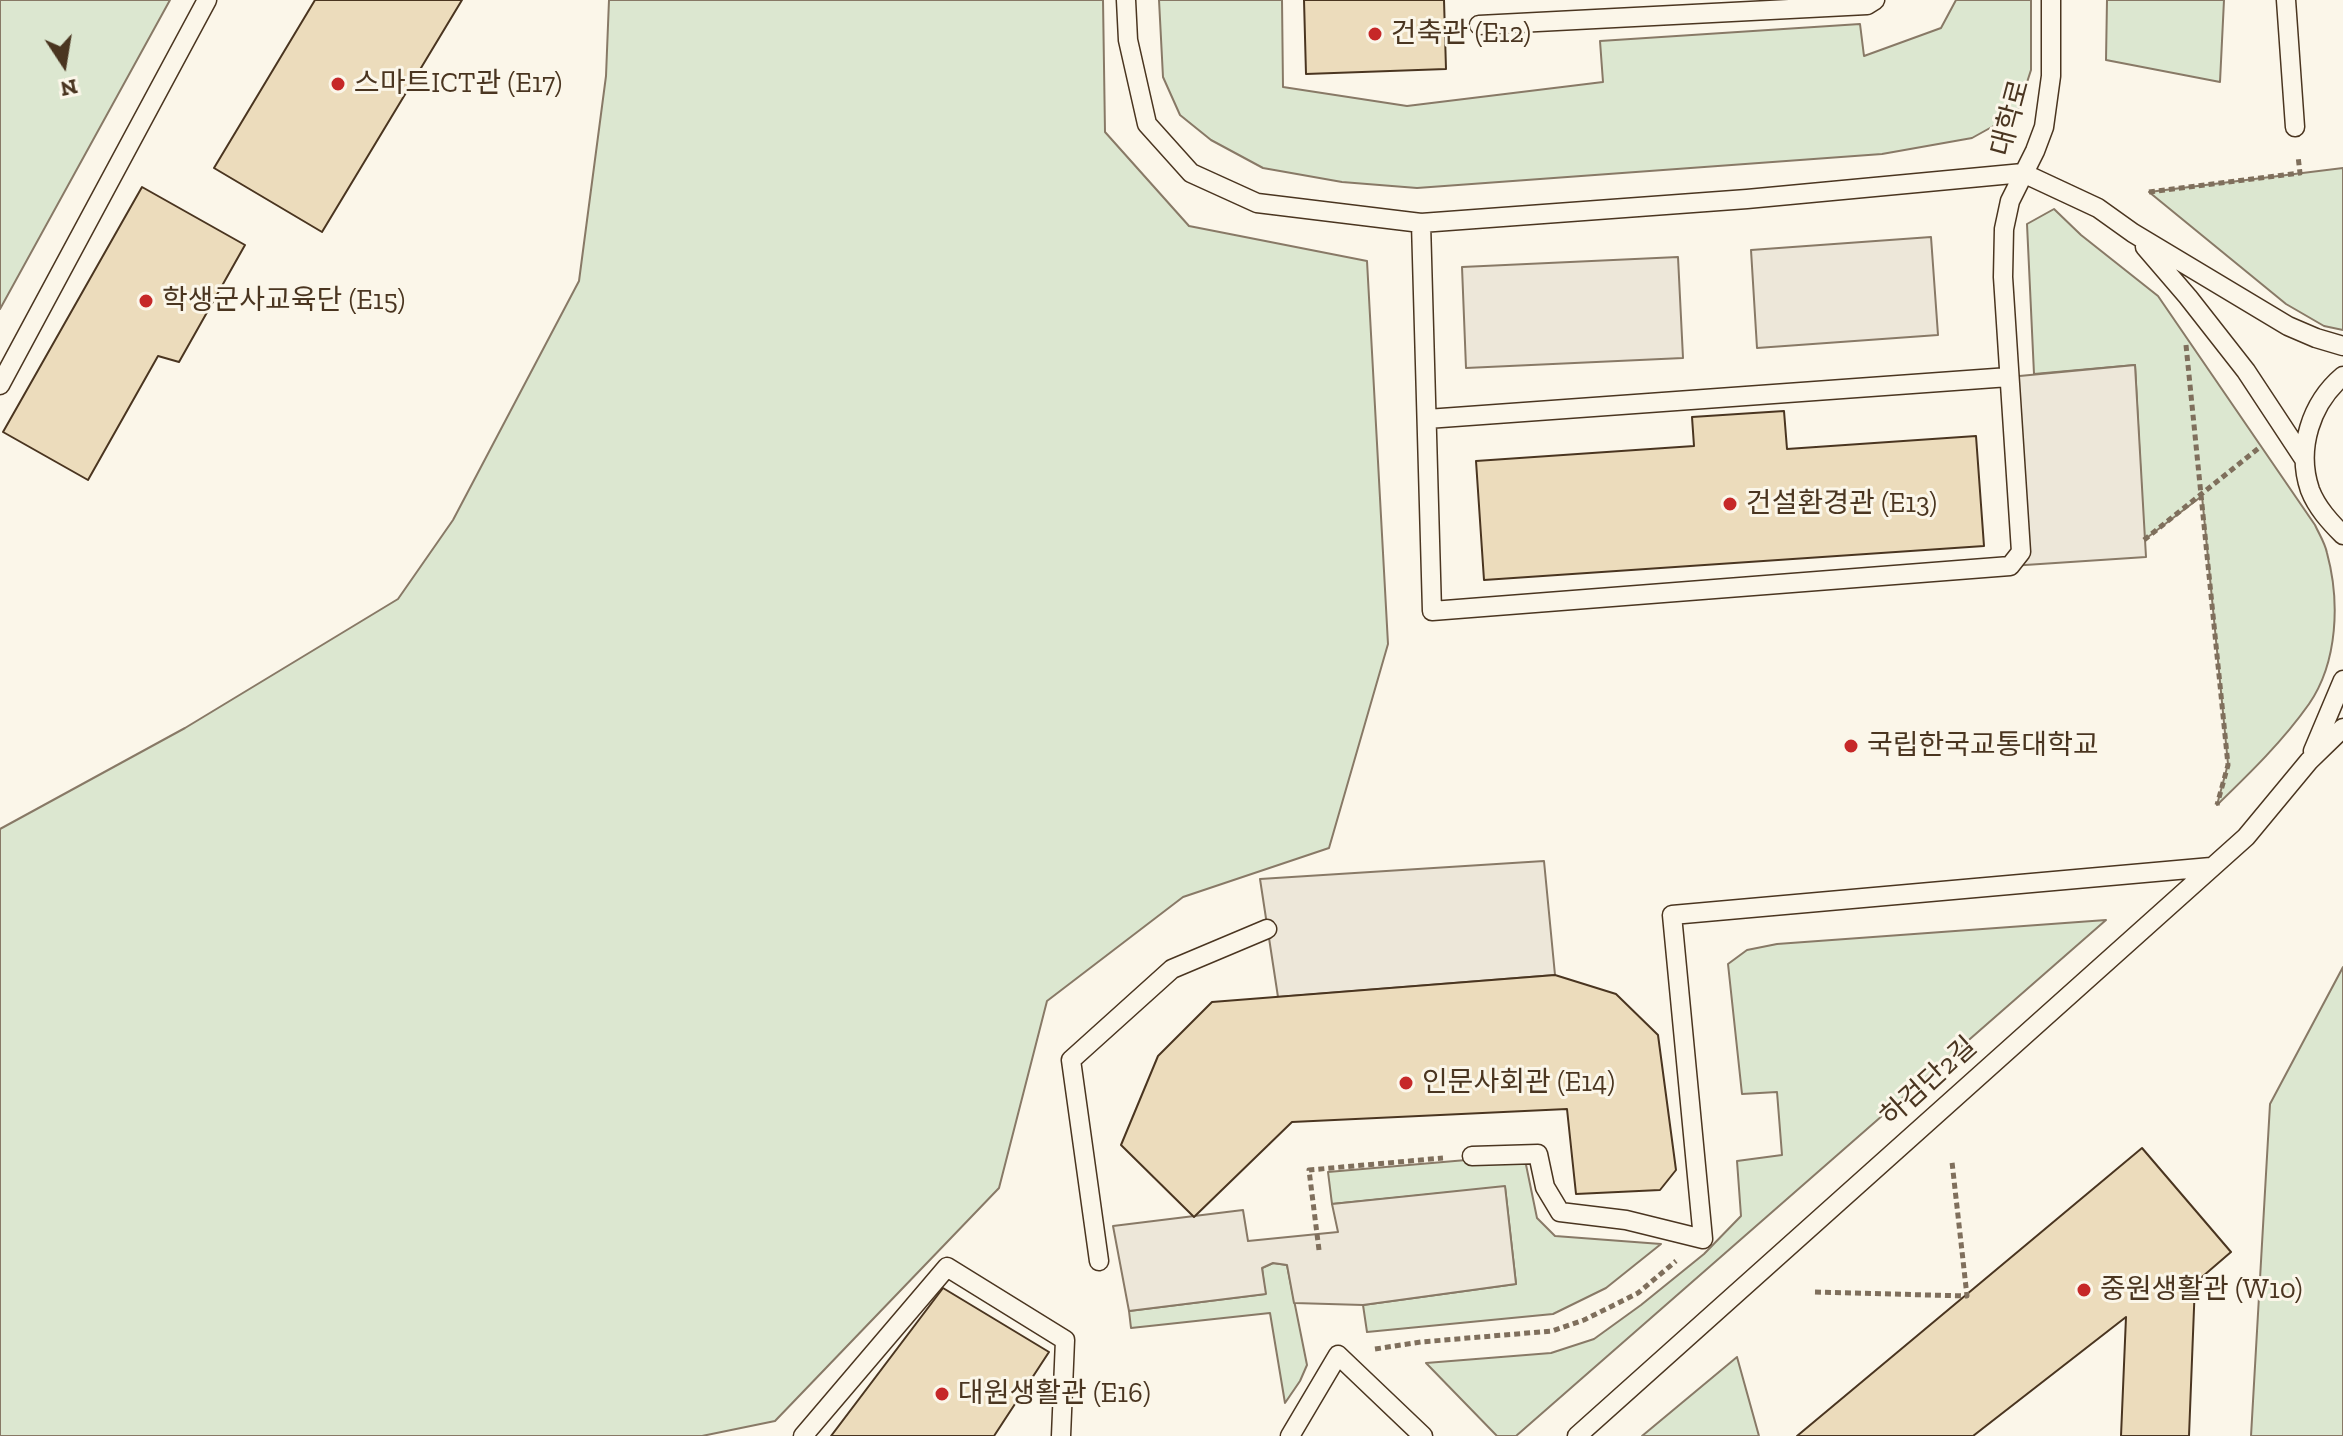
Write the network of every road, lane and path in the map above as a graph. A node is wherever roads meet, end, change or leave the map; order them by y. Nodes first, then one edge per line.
1 (207, 0) edge
2 (1126, 0) edge
3 (1875, 0) edge
4 (2051, 0) edge
5 (2286, 0) edge
6 (1479, 25) dead end
7 (2295, 127) joint
8 (2023, 173) junction
9 (2149, 192) dead end
10 (1421, 223) junction
11 (2133, 233) junction
12 (2185, 337) dead end
13 (2343, 346) edge
14 (2343, 376) edge
15 (2009, 377) junction
16 (0, 385) edge
17 (1427, 419) junction
18 (2261, 446) dead end
19 (2304, 459) junction
20 (2201, 495) junction
21 (2343, 535) edge
22 (2144, 540) dead end
23 (2343, 680) edge
24 (2343, 728) edge
25 (2309, 761) junction
26 (2217, 805) dead end
27 (2211, 867) junction
28 (1267, 929) dead end
29 (1472, 1156) joint
30 (1952, 1162) dead end
31 (1703, 1239) junction
32 (1319, 1250) dead end
33 (1099, 1261) dead end
34 (1815, 1292) dead end
35 (1338, 1355) junction
36 (803, 1436) edge
37 (1061, 1436) edge
38 (1290, 1436) edge
39 (1423, 1436) edge
40 (1577, 1436) edge

1 - 16 lane
2 - 10 lane
3 - 6 lane
4 - 8 lane, 대학로
5 - 7 lane
7 - 9 path
8 - 10 lane
8 - 11 lane, 대학로
8 - 15 lane
10 - 17 lane
11 - 13 lane, 대학로
11 - 19 lane, 대학로
12 - 20 path
14 - 19 lane
15 - 17 lane
15 - 17 lane
18 - 20 path
19 - 21 lane
20 - 22 path
20 - 26 path
23 - 25 lane, 하검단2길
24 - 25 lane, 하검단2길
25 - 27 lane, 하검단2길
27 - 31 lane
27 - 40 lane, 하검단2길
28 - 33 lane
29 - 31 lane
29 - 32 path
30 - 34 path
31 - 35 path
35 - 38 lane
35 - 39 lane
36 - 37 lane

